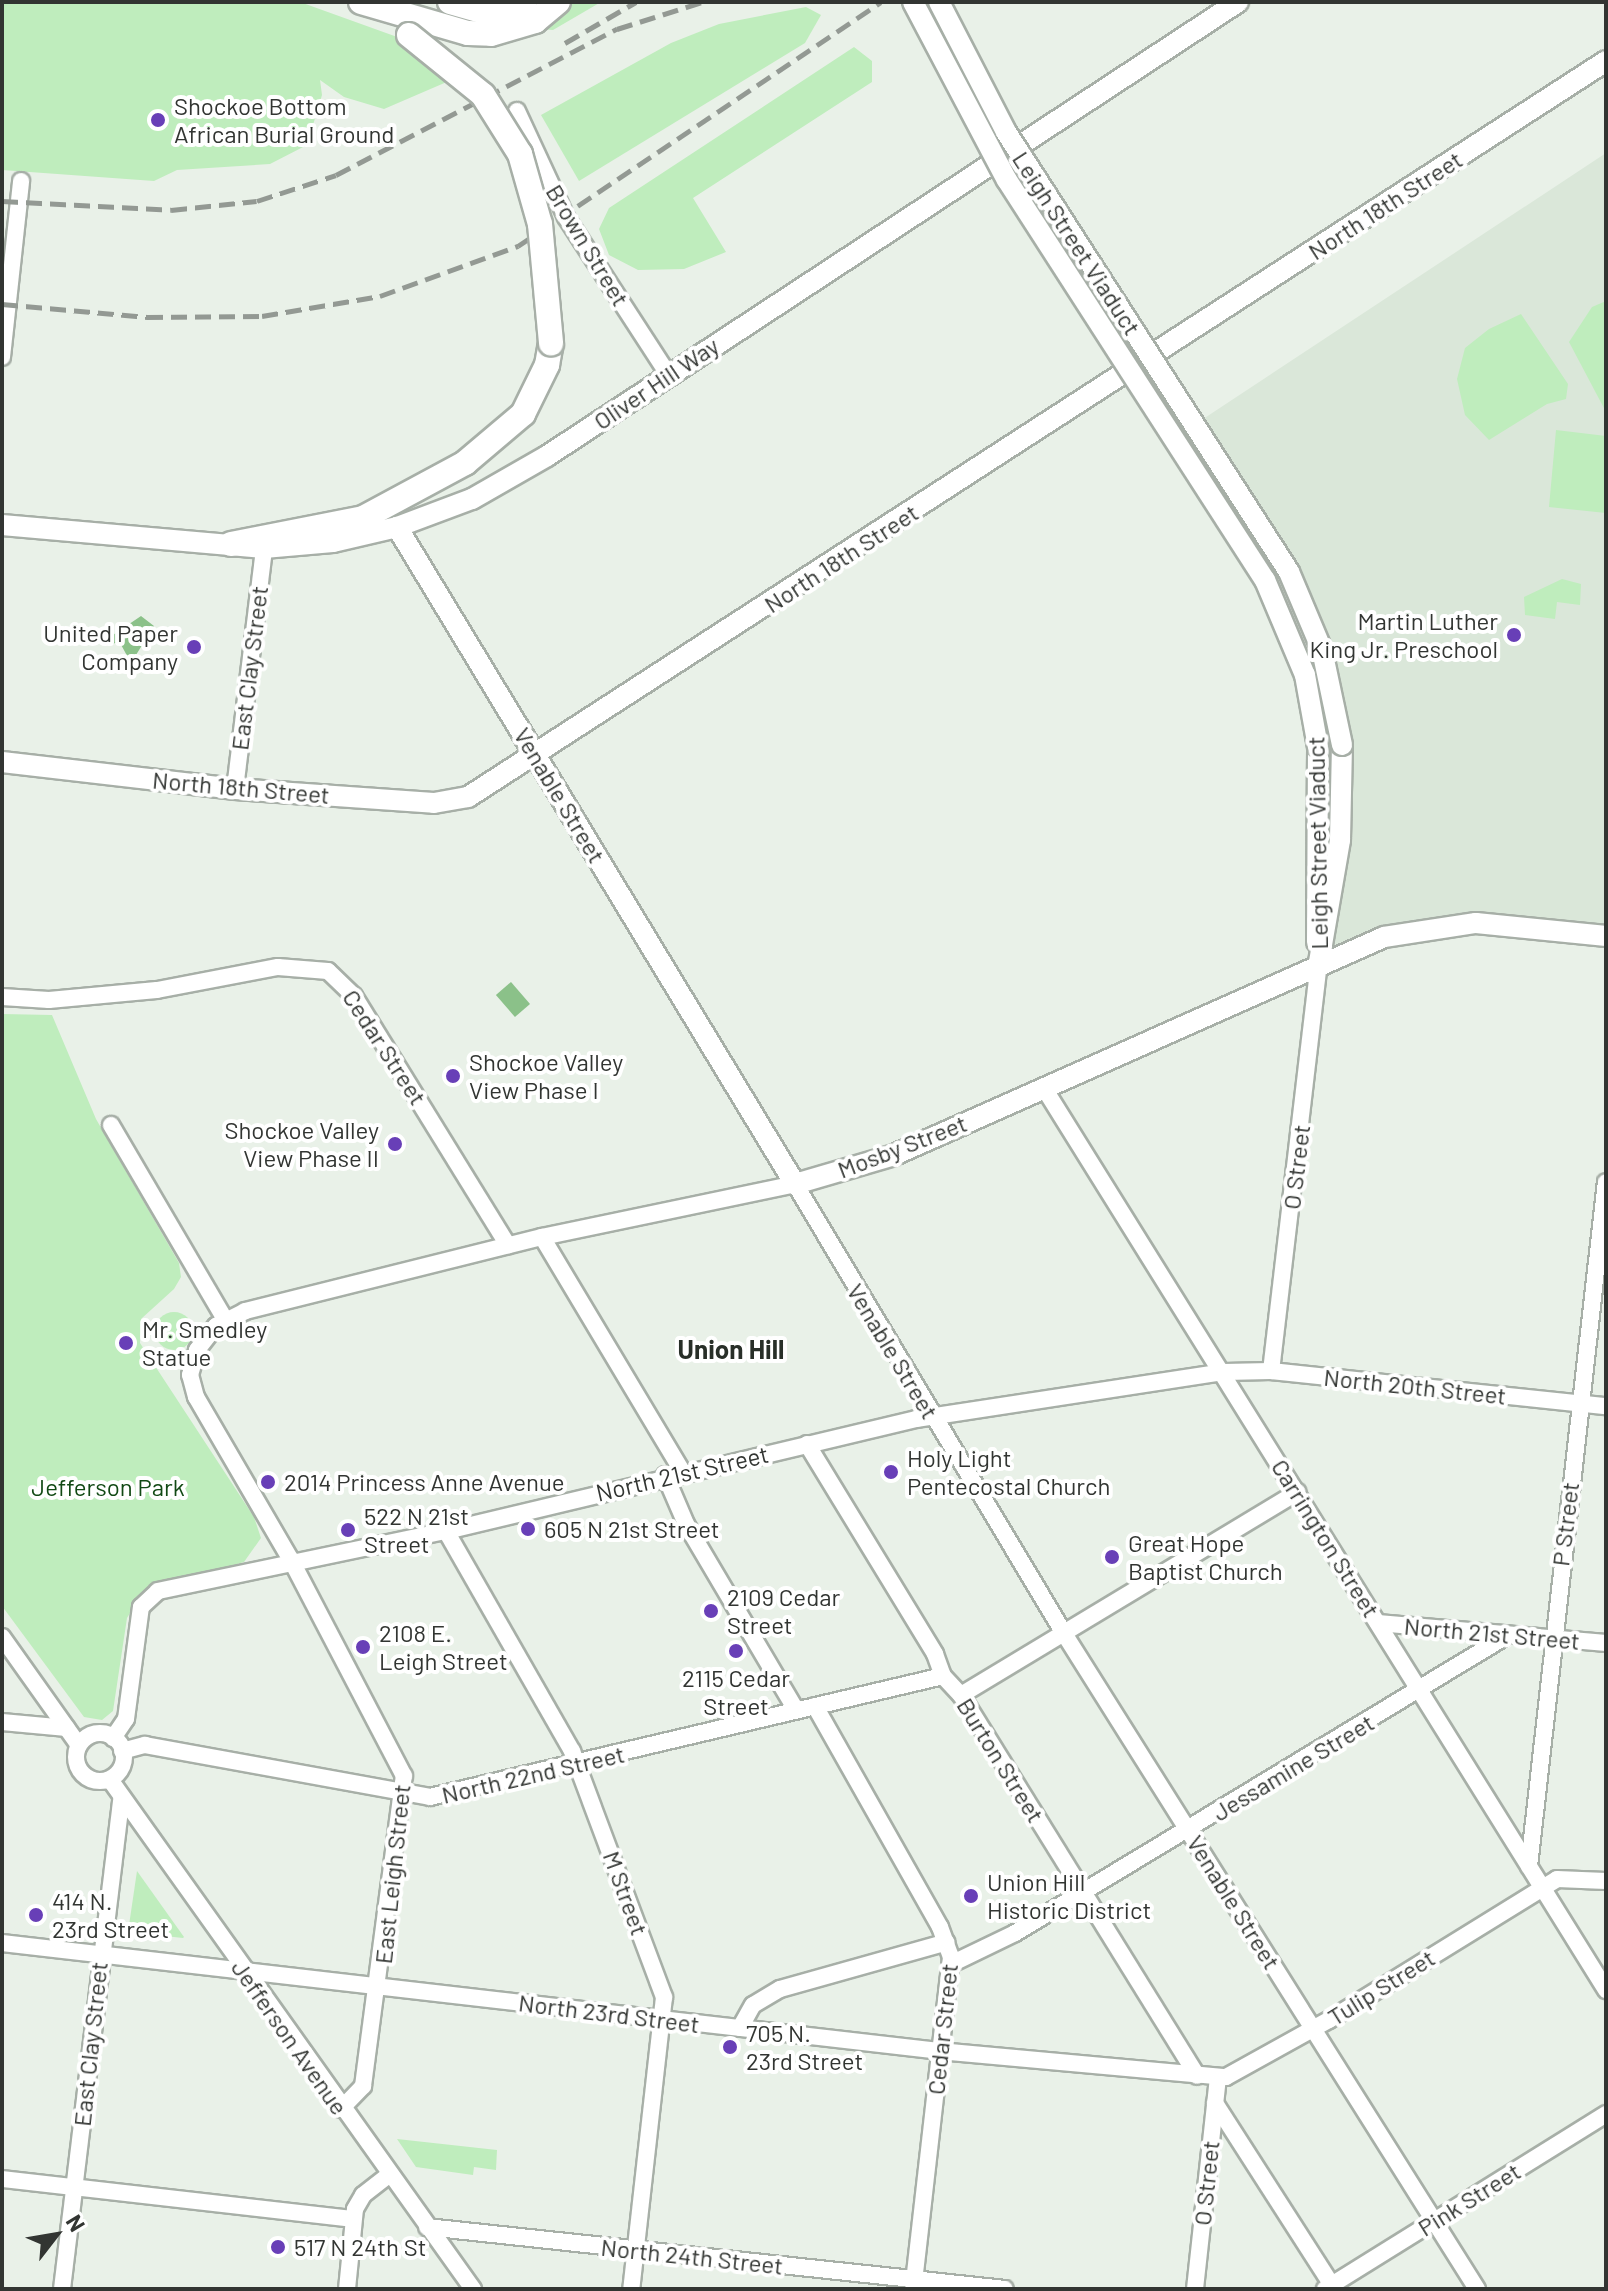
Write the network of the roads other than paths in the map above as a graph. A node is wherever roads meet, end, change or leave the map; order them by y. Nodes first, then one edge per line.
1 (338, 2) edge
2 (361, 2) edge
3 (450, 2) edge
4 (524, 2) edge
5 (558, 2) edge
6 (913, 2) edge
7 (939, 2) edge
8 (1238, 2) edge
9 (1606, 61) edge
10 (517, 111) dead end
11 (21, 181) dead end
12 (2, 357) edge
13 (668, 374) junction
14 (2, 525) edge
15 (397, 527) junction
16 (231, 544) junction
17 (264, 548) junction
18 (537, 757) junction
19 (2, 762) edge
20 (235, 789) junction
21 (1606, 936) edge
22 (1319, 962) junction
23 (2, 997) edge
24 (1044, 1088) junction
25 (111, 1125) dead end
26 (1606, 1182) edge
27 (795, 1184) junction
28 (542, 1237) junction
29 (508, 1245) junction
30 (225, 1319) junction
31 (1271, 1371) junction
32 (1224, 1372) junction
33 (1581, 1403) junction
34 (1606, 1406) edge
35 (932, 1415) junction
36 (807, 1444) junction
37 (674, 1473) junction
38 (1297, 1492) junction
39 (446, 1531) junction
40 (291, 1560) junction
41 (1378, 1623) junction
42 (1065, 1635) junction
43 (1508, 1635) junction
44 (2, 1637) edge
45 (1551, 1637) junction
46 (1606, 1643) edge
47 (943, 1676) junction
48 (1420, 1691) junction
49 (961, 1695) junction
50 (815, 1706) junction
51 (796, 1710) junction
52 (2, 1722) edge
53 (67, 1728) junction
54 (78, 1744) junction
55 (117, 1744) junction
56 (578, 1766) junction
57 (111, 1781) junction
58 (404, 1796) junction
59 (121, 1799) junction
60 (1188, 1829) junction
61 (1529, 1866) junction
62 (1606, 1881) edge
63 (1541, 1887) junction
64 (1083, 1893) junction
65 (947, 1942) junction
66 (2, 1943) edge
67 (100, 1954) junction
68 (951, 1964) junction
69 (243, 1969) junction
70 (379, 1985) junction
71 (1606, 1990) edge
72 (665, 2019) junction
73 (740, 2028) junction
74 (1314, 2029) junction
75 (939, 2051) junction
76 (1197, 2076) junction
77 (1218, 2077) junction
78 (1215, 2103) junction
79 (341, 2109) junction
80 (1606, 2114) edge
81 (389, 2175) junction
82 (2, 2179) edge
83 (74, 2187) junction
84 (353, 2219) junction
85 (1434, 2221) junction
86 (427, 2227) junction
87 (636, 2251) junction
88 (914, 2284) edge
89 (1329, 2287) edge
90 (62, 2289) edge
91 (347, 2289) edge
92 (473, 2289) edge
93 (631, 2289) edge
94 (1005, 2289) edge
95 (1195, 2289) edge
96 (1477, 2289) edge

1 - 16 highway, bridge
2 - 5 highway
3 - 4 highway
6 - 22 main road, Leigh Street Viaduct, bridge
7 - 22 main road, Leigh Street Viaduct, bridge
8 - 13 main road, Oliver Hill Way
9 - 18 main road, North 18th Street
10 - 13 street, Brown Street
11 - 12 street
13 - 15 main road, Oliver Hill Way
14 - 16 main road, Oliver Hill Way
15 - 17 main road, Oliver Hill Way
15 - 18 main road, Venable Street
16 - 17 main road, Oliver Hill Way
17 - 20 street, East Clay Street
18 - 20 main road, North 18th Street
18 - 27 main road, Venable Street
19 - 20 main road, North 18th Street
21 - 22 main road, Mosby Street
22 - 24 main road, Mosby Street
22 - 31 street, O Street
23 - 29 street, Cedar Street
24 - 27 main road, Mosby Street
24 - 32 street, Carrington Street
25 - 30 street
26 - 33 street, P Street
27 - 28 street, Mosby Street
27 - 35 street, Venable Street
28 - 29 street, Mosby Street
28 - 37 street
29 - 30 street, Mosby Street
30 - 40 street, East Leigh Street
31 - 32 street, North 20th Street
31 - 33 street, North 20th Street
32 - 35 street, North 21st Street
32 - 38 street, Carrington Street
33 - 34 street, North 20th Street
33 - 45 street, P Street
35 - 36 street, North 21st Street
35 - 42 street, Venable Street
36 - 37 street, North 21st Street
36 - 47 street, Burton Street
37 - 39 street, North 21st Street
37 - 51 street
38 - 41 street, Carrington Street
38 - 42 street
39 - 40 street, North 21st Street
39 - 56 street, M Street
40 - 55 street, North 21st Street
40 - 58 street, East Leigh Street
41 - 43 street, North 21st Street
41 - 48 street, Carrington Street
42 - 49 street
42 - 60 street, Venable Street
43 - 45 street, North 21st Street
43 - 48 street, Jessamine Street
44 - 53 street
45 - 46 street, North 21st Street
45 - 61 street, P Street
47 - 49 street, Burton Street
47 - 50 street, North 22nd Street
48 - 60 street, Jessamine Street
48 - 61 street, Carrington Street
49 - 64 street, Burton Street
50 - 51 street, North 22nd Street
50 - 65 street, Cedar Street
51 - 56 street, North 22nd Street
52 - 53 street
53 - 54 street
54 - 55 street
54 - 57 street
55 - 57 street
55 - 58 street, North 22nd Street
56 - 58 street, North 22nd Street
56 - 72 street, M Street
57 - 59 street, Jefferson Avenue
58 - 70 street, East Leigh Street
59 - 67 street, East Clay Street
59 - 69 street, Jefferson Avenue
60 - 64 street, Jessamine Street
60 - 74 street, Venable Street
61 - 63 street, Carrington Street
62 - 63 street
63 - 71 street, Carrington Street
63 - 74 street, Tulip Street
64 - 68 street, Jessamine Street
64 - 76 street, Burton Street
65 - 68 street, Cedar Street
65 - 73 street
66 - 67 street, North 23rd Street
67 - 69 street, North 23rd Street
67 - 83 street, East Clay Street
68 - 75 street, Cedar Street
69 - 70 street, North 23rd Street
69 - 79 street, Jefferson Avenue
70 - 72 street, North 23rd Street
70 - 79 street, East Leigh Street
72 - 73 street, North 23rd Street
72 - 87 street, M Street
73 - 75 street, North 23rd Street
74 - 77 street, Tulip Street
74 - 85 street, Venable Street
75 - 76 street, North 23rd Street
75 - 88 street, Cedar Street
76 - 77 street, North 23rd Street
77 - 78 street, O Street
78 - 89 street
78 - 95 street, O Street
79 - 81 street, Jefferson Avenue
80 - 85 street, Pink Street
81 - 84 street
81 - 86 street, Jefferson Avenue
82 - 83 street
83 - 84 street
83 - 90 street, East Clay Street
84 - 91 street
85 - 89 street, Pink Street
85 - 96 street, Venable Street
86 - 87 street, North 24th Street
86 - 92 street, Jefferson Avenue
87 - 88 street, North 24th Street
87 - 93 street, M Street
88 - 94 street, North 24th Street

